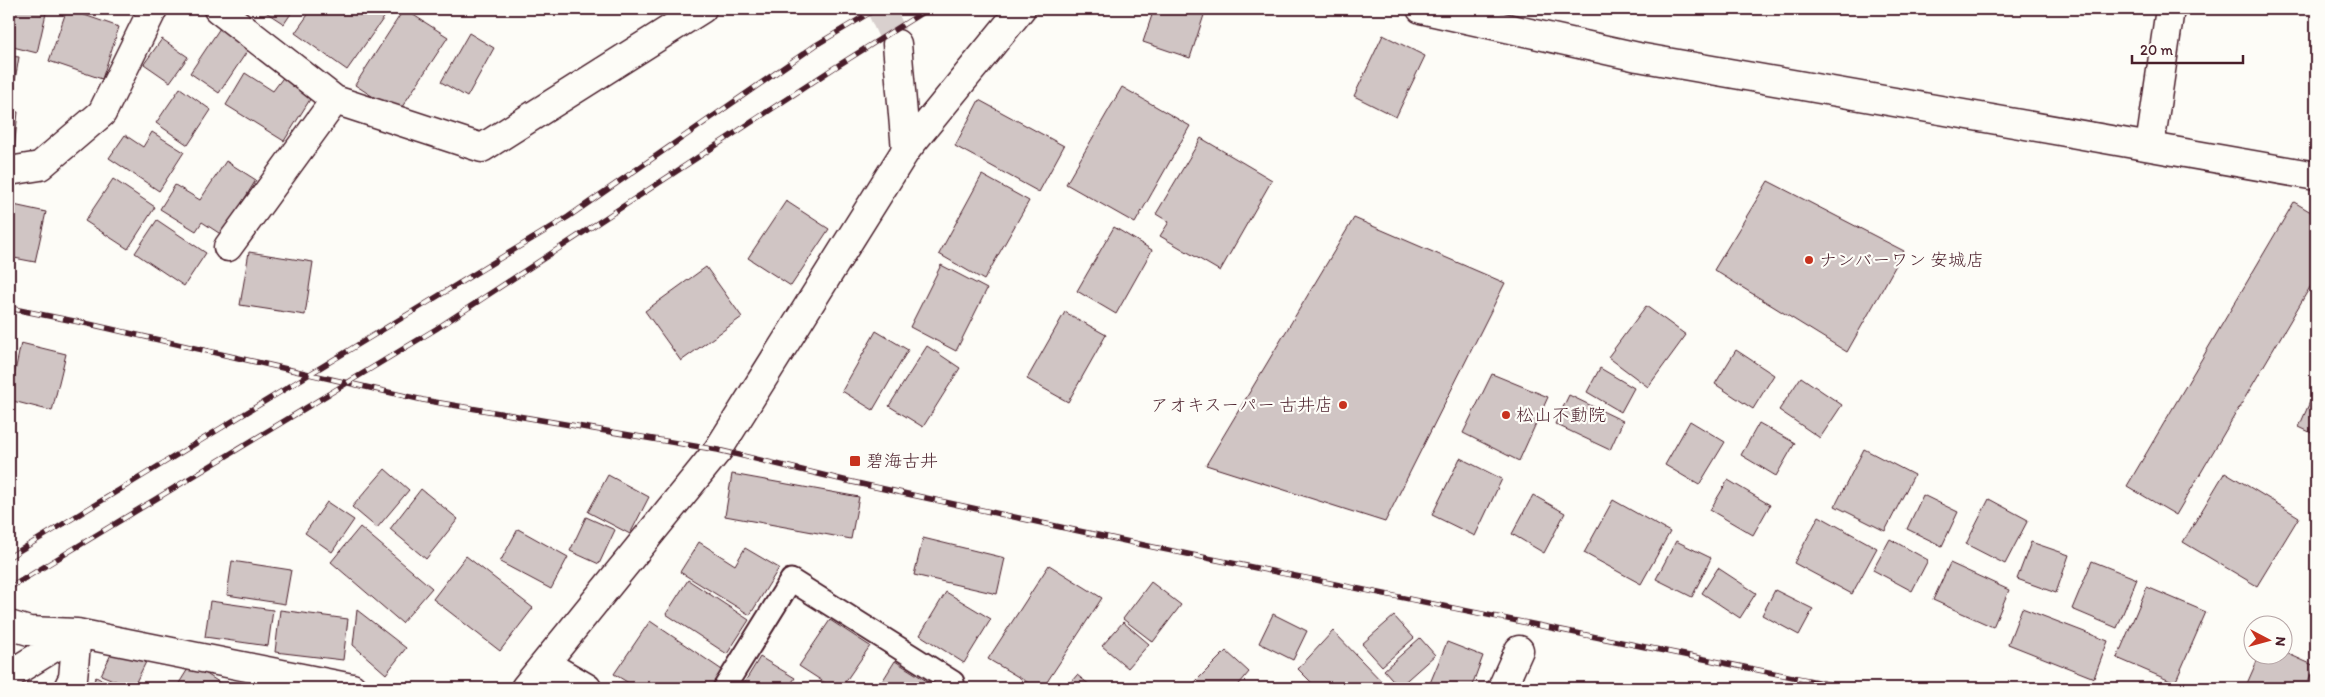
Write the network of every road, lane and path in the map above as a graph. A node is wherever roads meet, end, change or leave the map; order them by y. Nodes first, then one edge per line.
1 (153, 9) edge
2 (218, 9) edge
3 (702, 9) edge
4 (1021, 9) edge
5 (1421, 9) edge
6 (2170, 9) edge
7 (896, 44) tunnel mouth
8 (335, 100) junction
9 (2150, 146) junction
10 (906, 150) junction
11 (9, 170) edge
12 (2316, 176) edge
13 (228, 247) dead end
14 (9, 625) edge
15 (77, 633) junction
16 (1519, 650) dead end
17 (546, 664) junction
18 (9, 675) edge
19 (68, 688) edge
20 (352, 688) edge
21 (525, 688) edge
22 (587, 688) edge
23 (724, 688) edge
24 (949, 688) edge
25 (1502, 688) edge

1 - 11 street
2 - 8 street
3 - 8 street
4 - 10 street
5 - 9 street
6 - 9 street
7 - 10 street
8 - 13 street
9 - 12 street
10 - 17 street
14 - 15 street
15 - 18 street
15 - 19 street
15 - 20 street
16 - 25 street
17 - 21 street
17 - 22 street
23 - 24 lane

